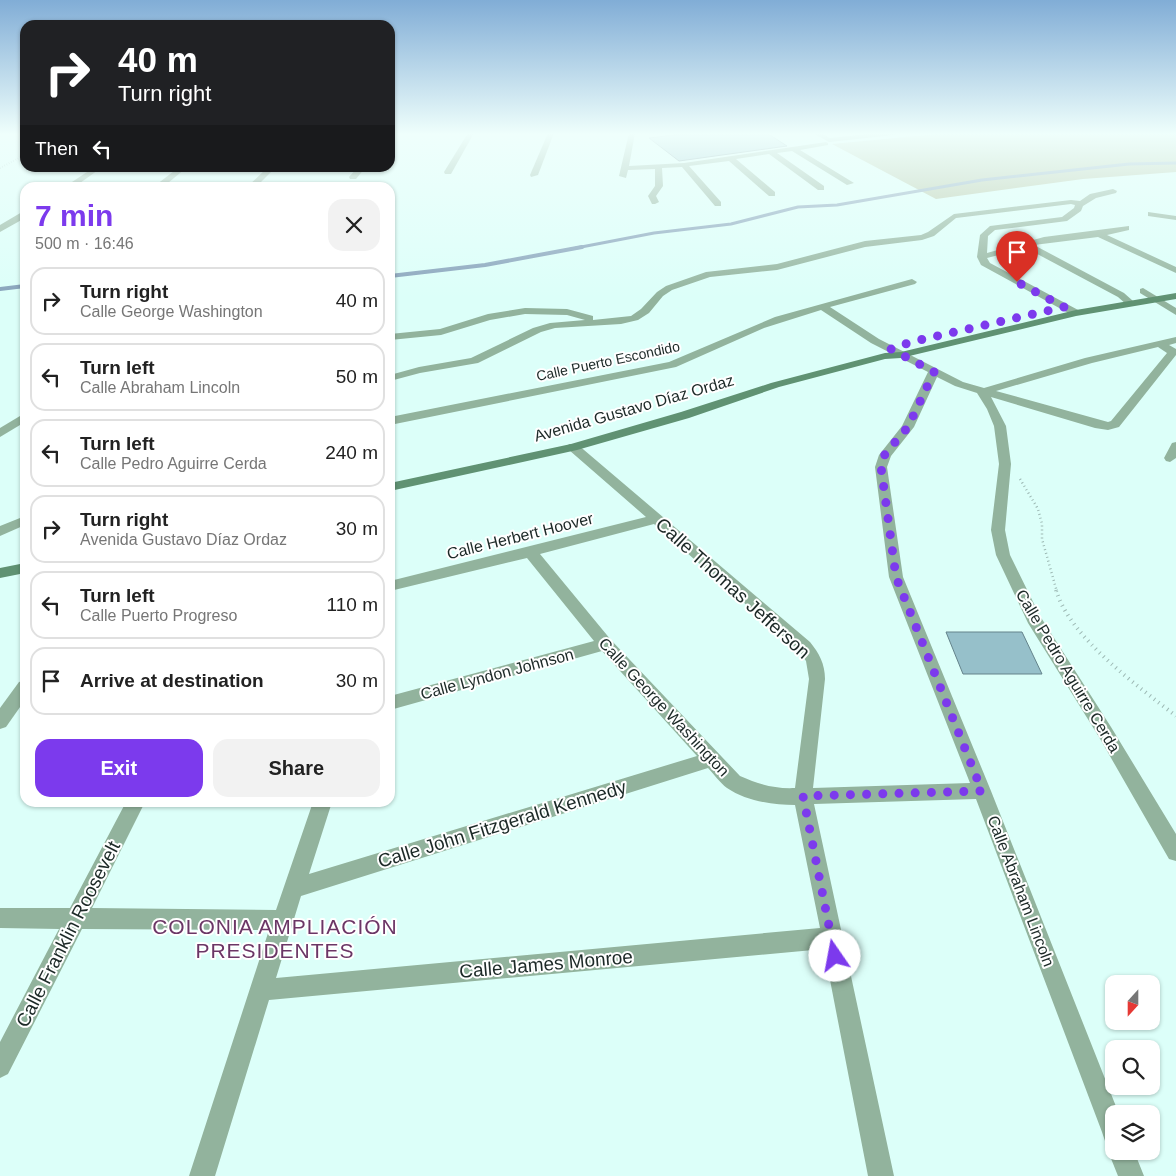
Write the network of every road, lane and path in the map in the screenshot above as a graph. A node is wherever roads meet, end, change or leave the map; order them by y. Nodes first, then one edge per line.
1 (660, 188) edge
2 (704, 188) edge
3 (765, 188) edge
4 (1113, 191) dead end
5 (772, 194) dead end
6 (655, 202) dead end
7 (718, 204) dead end
8 (1080, 204) junction
9 (1151, 214) dead end
10 (20, 217) edge
11 (1176, 218) edge
12 (1126, 228) dead end
13 (0, 229) edge
14 (1099, 234) junction
15 (1027, 245) junction
16 (982, 257) junction
17 (1176, 270) edge
18 (912, 282) dead end
19 (1176, 287) edge
20 (1143, 291) junction
21 (1121, 295) junction
22 (1176, 296) edge
23 (1155, 299) junction
24 (1130, 303) junction
25 (823, 307) junction
26 (1064, 307) junction
27 (1176, 312) edge
28 (1076, 313) junction
29 (600, 321) junction
30 (395, 337) edge
31 (1175, 348) edge
32 (892, 353) junction
33 (934, 372) junction
34 (395, 377) edge
35 (982, 392) junction
36 (20, 420) edge
37 (395, 420) edge
38 (0, 433) edge
39 (1176, 446) edge
40 (573, 447) junction
41 (1003, 454) junction
42 (1170, 458) dead end
43 (395, 487) edge
44 (657, 519) junction
45 (20, 522) edge
46 (0, 531) edge
47 (530, 552) junction
48 (20, 569) edge
49 (0, 573) edge
50 (395, 584) edge
51 (605, 644) junction
52 (20, 694) edge
53 (395, 702) edge
54 (1176, 716) edge
55 (0, 722) edge
56 (710, 759) junction
57 (982, 791) junction
58 (803, 796) junction
59 (133, 807) edge
60 (321, 807) edge
61 (1176, 852) edge
62 (293, 889) junction
63 (0, 918) edge
64 (76, 919) junction
65 (282, 920) junction
66 (831, 938) junction
67 (261, 990) junction
68 (0, 1066) edge
69 (1105, 1109) edge
70 (1125, 1160) edge
71 (202, 1176) edge
72 (881, 1176) edge
73 (1131, 1176) edge

1 - 6 street
2 - 7 street
3 - 5 street
4 - 8 street
8 - 16 street
8 - 29 street
9 - 11 street
10 - 13 street
12 - 14 street
14 - 15 street
14 - 17 street
15 - 16 street
15 - 21 street
16 - 26 street
18 - 25 street, Calle Puerto Escondido
19 - 20 street, Avenida Gustavo Díaz Ordaz
20 - 21 street, Avenida Gustavo Díaz Ordaz
20 - 23 street
21 - 24 street
21 - 26 street, Avenida Gustavo Díaz Ordaz
22 - 23 street, Avenida Gustavo Díaz Ordaz
23 - 24 street, Avenida Gustavo Díaz Ordaz
23 - 27 street
24 - 28 street, Avenida Gustavo Díaz Ordaz
25 - 32 street
25 - 37 street, Calle Puerto Escondido
26 - 28 street
26 - 32 street, Avenida Gustavo Díaz Ordaz
28 - 32 street, Avenida Gustavo Díaz Ordaz
29 - 30 street
29 - 34 street
31 - 35 street
31 - 35 street
32 - 33 street
32 - 40 street, Avenida Gustavo Díaz Ordaz
33 - 35 street
33 - 57 street, Calle Abraham Lincoln
35 - 41 street, Calle Pedro Aguirre Cerda
36 - 38 street
39 - 42 street
40 - 43 street, Avenida Gustavo Díaz Ordaz
40 - 44 street, Calle Thomas Jefferson
41 - 54 path
41 - 61 street, Calle Pedro Aguirre Cerda
44 - 47 street, Calle Herbert Hoover
44 - 58 street, Calle Thomas Jefferson
45 - 46 street
47 - 50 street, Calle Herbert Hoover
47 - 51 street, Calle George Washington
48 - 49 street
51 - 53 street, Calle Lyndon Johnson
51 - 56 street, Calle George Washington
52 - 55 street
56 - 58 street, Calle George Washington
56 - 62 street, Calle John Fitzgerald Kennedy
57 - 58 street, Calle George Washington
57 - 69 street, Calle Abraham Lincoln
58 - 66 street, Calle Thomas Jefferson
59 - 64 street, Calle Franklin Roosevelt
60 - 62 street
62 - 65 street
63 - 64 street
64 - 65 street
64 - 68 street, Calle Franklin Roosevelt
65 - 67 street
66 - 67 street, Calle James Monroe
66 - 72 street, Calle Thomas Jefferson
67 - 71 street
70 - 73 street

